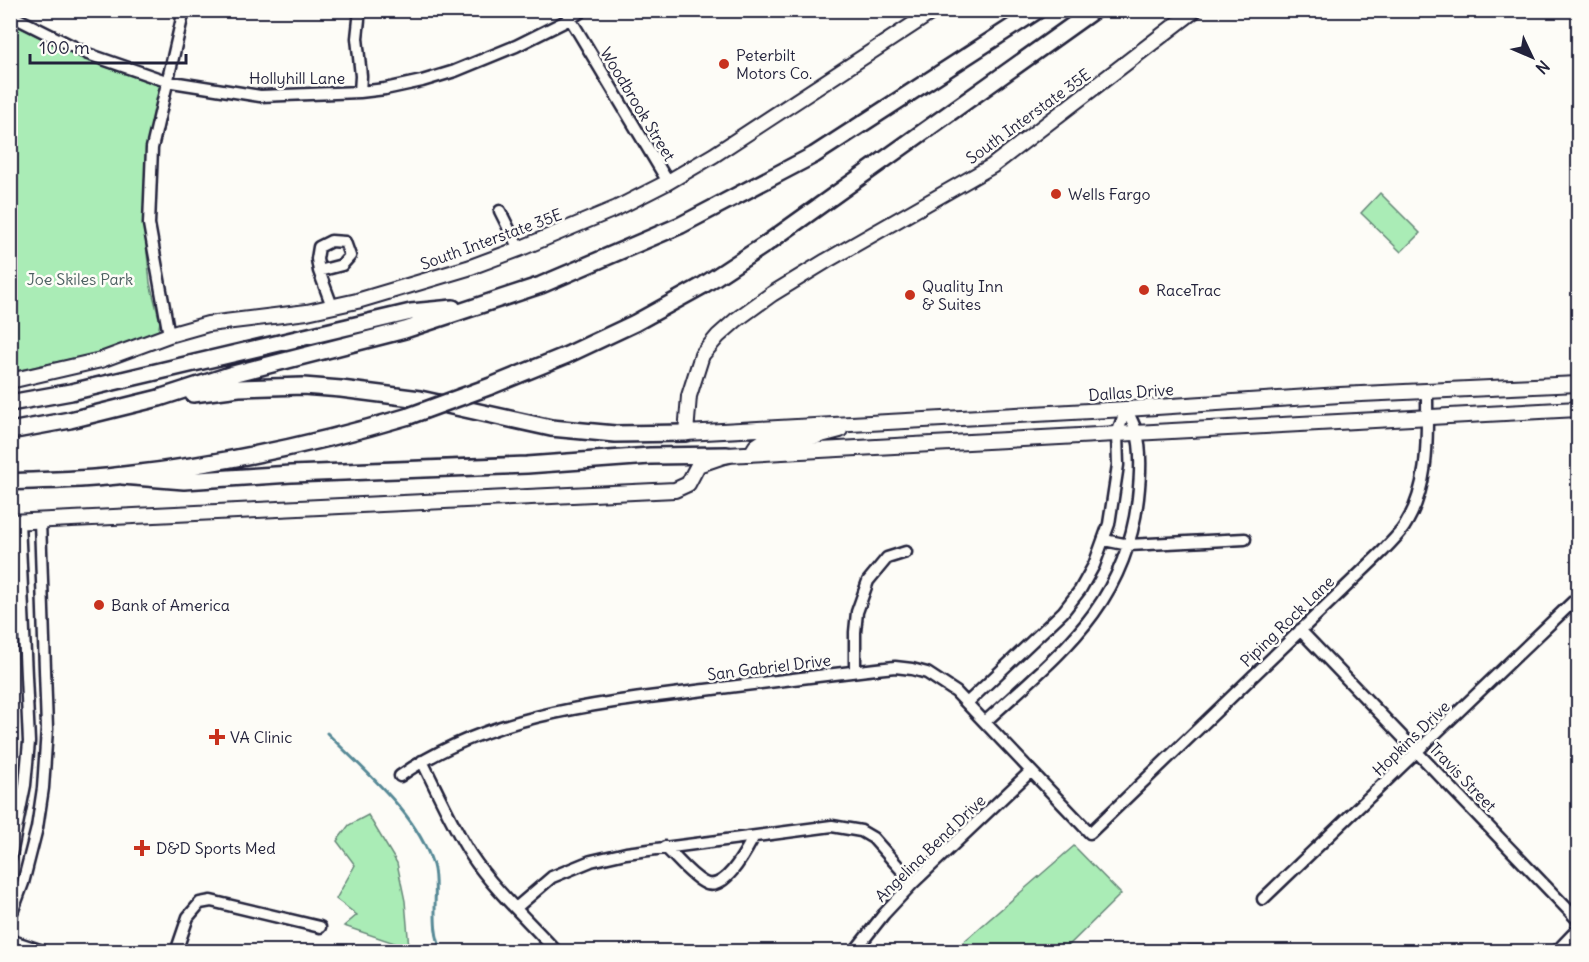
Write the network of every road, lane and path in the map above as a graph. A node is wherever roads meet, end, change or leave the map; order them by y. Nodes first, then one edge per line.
1 (184, 10) edge
2 (360, 10) edge
3 (583, 10) edge
4 (1038, 10) edge
5 (1094, 10) edge
6 (1195, 10) edge
7 (930, 12) edge
8 (10, 15) edge
9 (567, 15) edge
10 (166, 81) junction
11 (360, 92) junction
12 (668, 182) junction
13 (500, 211) dead end
14 (519, 249) junction
15 (319, 271) dead end
16 (332, 306) junction
17 (480, 306) junction
18 (169, 335) junction
19 (10, 381) edge
20 (1578, 384) edge
21 (1427, 392) junction
22 (159, 398) junction
23 (10, 403) edge
24 (1126, 409) junction
25 (1578, 409) edge
26 (1427, 418) junction
27 (862, 424) junction
28 (10, 431) edge
29 (1137, 432) junction
30 (686, 433) junction
31 (1117, 434) junction
32 (751, 453) junction
33 (727, 455) junction
34 (122, 476) junction
35 (10, 482) edge
36 (40, 521) junction
37 (15, 522) edge
38 (1245, 539) dead end
39 (1104, 540) junction
40 (1129, 545) junction
41 (906, 552) dead end
42 (1578, 597) edge
43 (1300, 630) junction
44 (855, 672) junction
45 (967, 703) junction
46 (985, 722) junction
47 (1418, 752) junction
48 (422, 761) junction
49 (1031, 771) junction
50 (400, 776) dead end
51 (25, 785) junction
52 (43, 788) junction
53 (1090, 833) joint
54 (753, 838) junction
55 (665, 847) junction
56 (10, 860) edge
57 (913, 883) junction
58 (1263, 900) dead end
59 (517, 907) junction
60 (10, 918) edge
61 (1578, 920) edge
62 (320, 927) dead end
63 (1578, 929) edge
64 (10, 940) edge
65 (46, 951) edge
66 (176, 951) edge
67 (557, 951) edge
68 (854, 951) edge
69 (1189, 951) edge
70 (1201, 951) edge
71 (1556, 951) edge

1 - 10 street
2 - 11 street
3 - 9 street, Hollyhill Lane
4 - 17 highway
5 - 34 highway, bridge
6 - 30 main road, South Interstate 35E
7 - 12 main road, South Interstate 35E
8 - 10 street, Hollyhill Lane
9 - 11 street, Hollyhill Lane
9 - 12 street, Woodbrook Street
10 - 11 street, Hollyhill Lane
10 - 18 street
12 - 14 main road, South Interstate 35E
13 - 14 street
14 - 16 main road, South Interstate 35E
15 - 16 street
16 - 18 main road, South Interstate 35E
17 - 22 highway
17 - 23 highway
18 - 19 main road, South Interstate 35E
20 - 21 main road, Dallas Drive
21 - 24 main road, Dallas Drive
21 - 26 street, Piping Rock Lane
22 - 28 highway
22 - 30 highway
24 - 27 main road, Dallas Drive
24 - 29 street
24 - 31 street
25 - 26 main road
26 - 29 main road
26 - 43 street, Piping Rock Lane
27 - 30 main road, Dallas Drive
27 - 32 main road
29 - 31 main road
29 - 40 street
31 - 32 main road
31 - 39 street
32 - 33 main road
33 - 34 highway
33 - 36 main road
34 - 35 highway
36 - 37 main road
36 - 52 street
37 - 51 street
38 - 40 street
39 - 40 street
39 - 45 street
40 - 46 street
41 - 44 street
42 - 47 street, Hopkins Drive
43 - 47 street, Travis Street
43 - 53 street, Piping Rock Lane
44 - 45 street, San Gabriel Drive
44 - 48 street, San Gabriel Drive
45 - 46 street, San Gabriel Drive
46 - 49 street, San Gabriel Drive
47 - 58 street, Hopkins Drive
47 - 61 street, Travis Street
48 - 50 street, San Gabriel Drive
48 - 59 street
49 - 53 street, San Gabriel Drive
49 - 57 street, Angelina Bend Drive
51 - 52 street
51 - 56 street
52 - 60 street
54 - 55 street
54 - 55 street
54 - 57 street
55 - 59 street
57 - 68 street, Angelina Bend Drive
59 - 67 street
62 - 66 street
63 - 71 street
64 - 65 street
69 - 70 street

